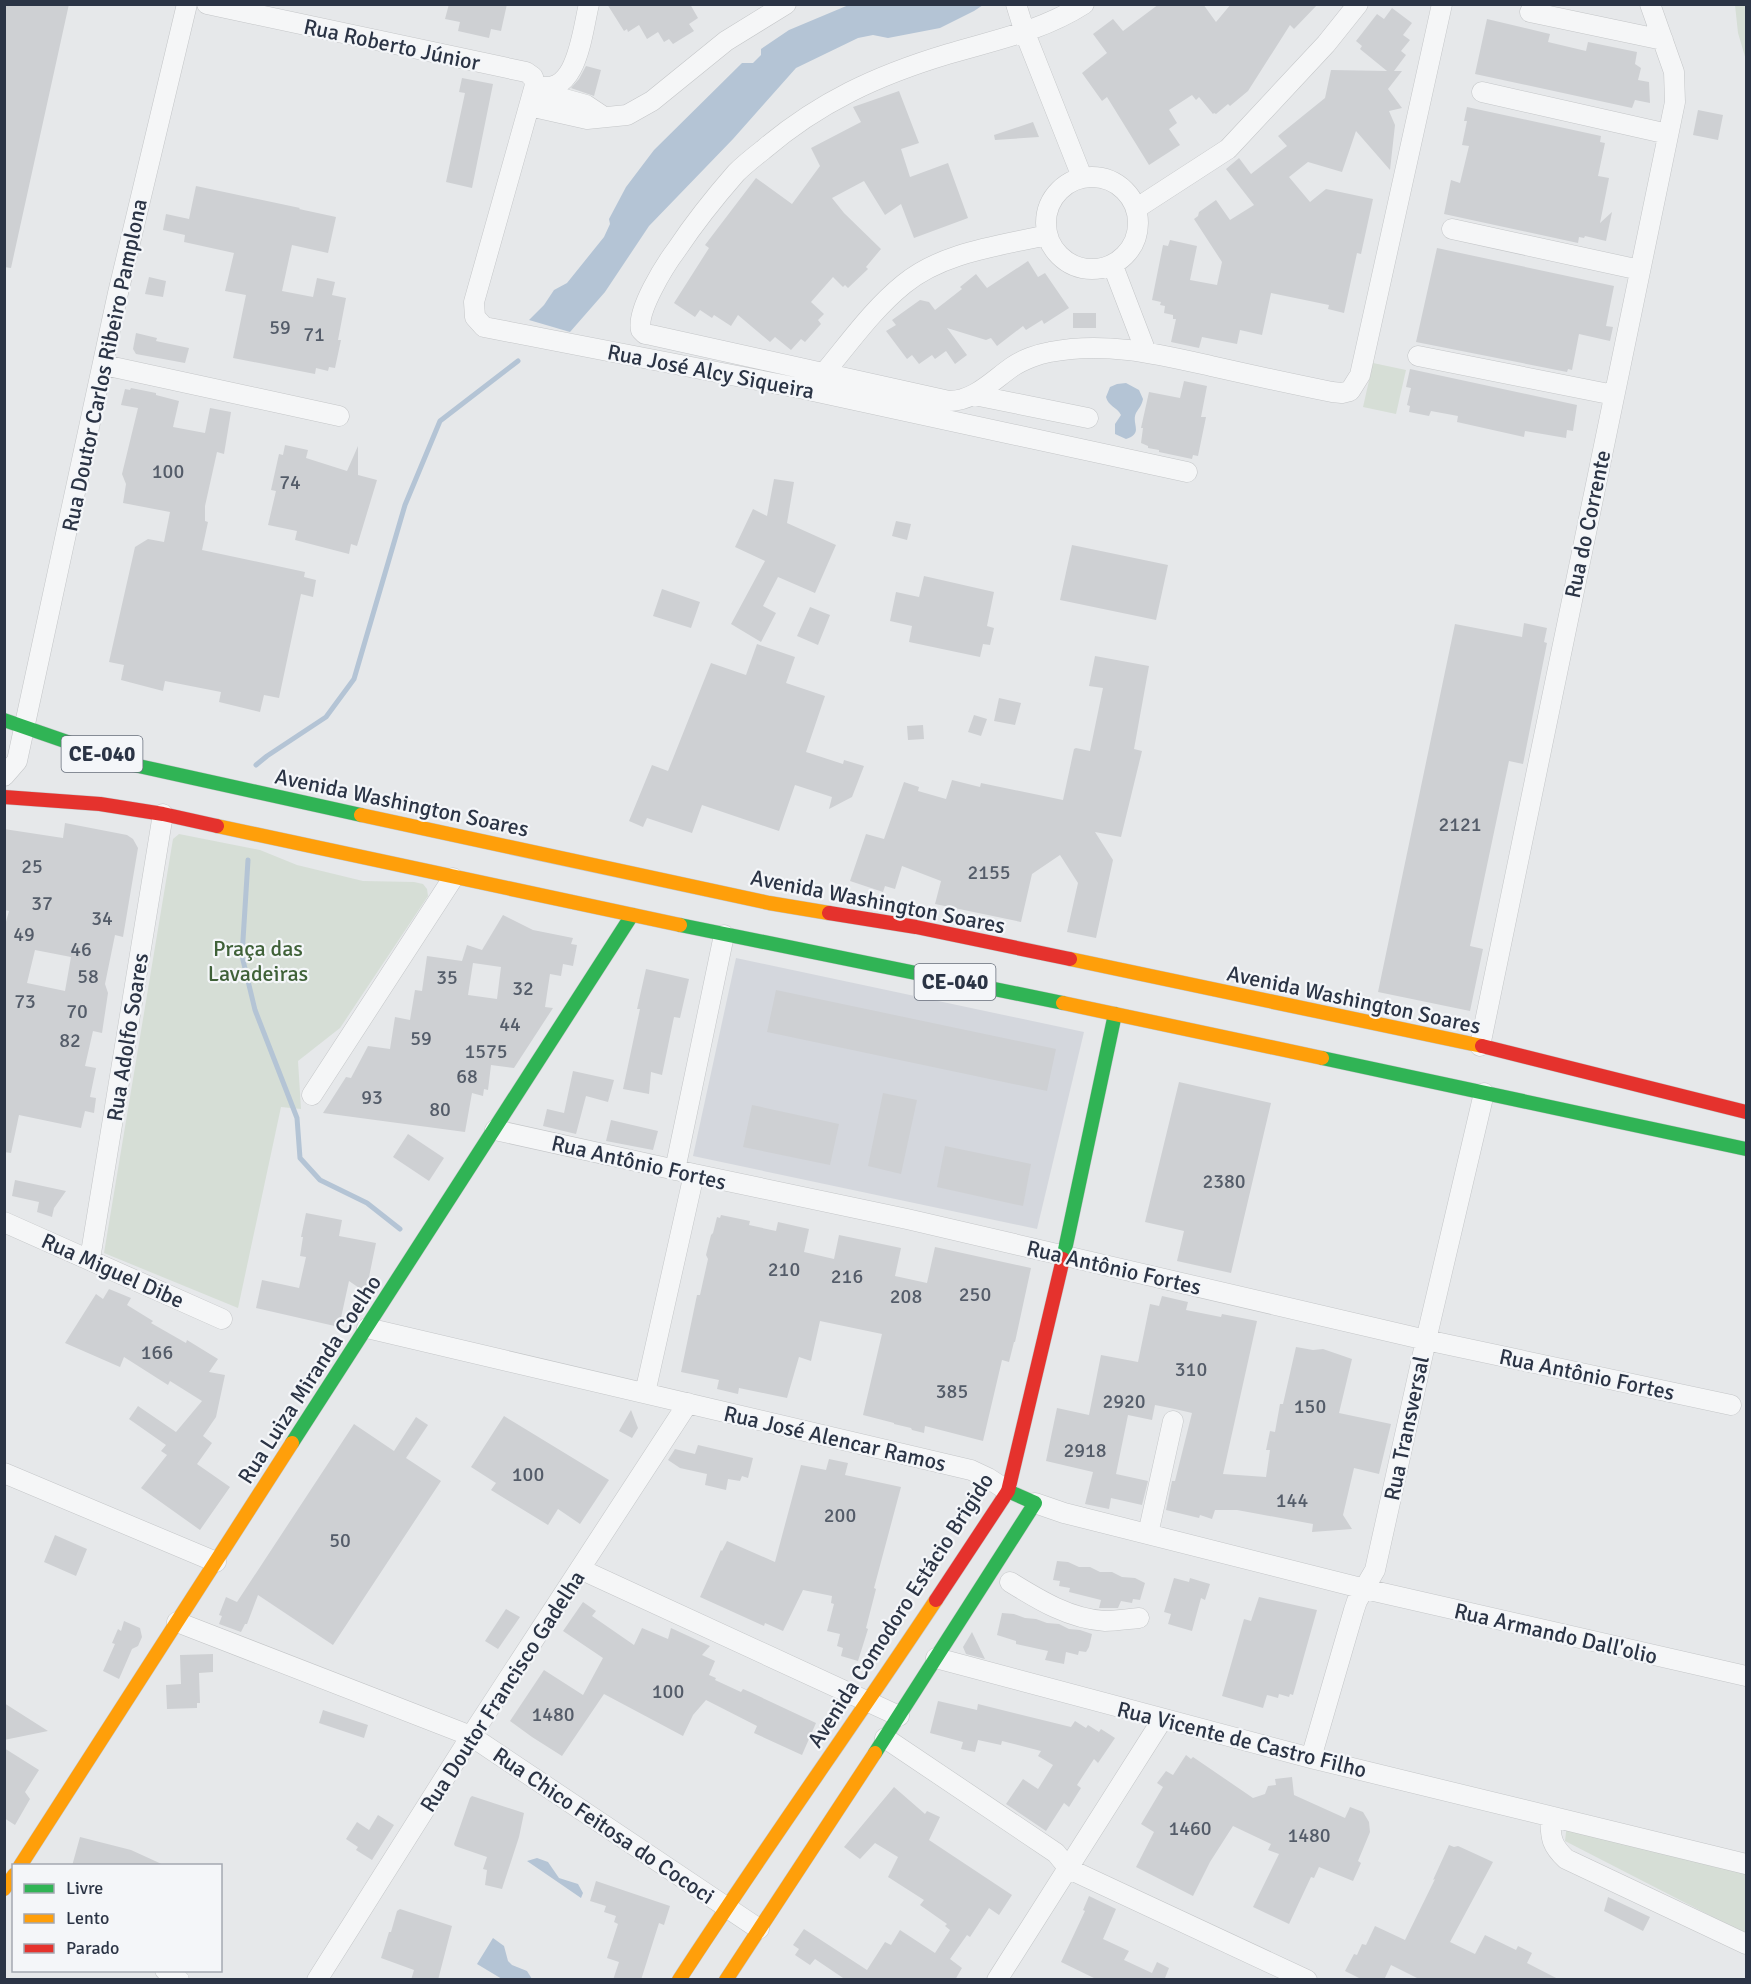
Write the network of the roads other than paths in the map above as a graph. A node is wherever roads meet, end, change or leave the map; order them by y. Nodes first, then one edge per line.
1 (187, 4) edge
2 (207, 4) edge
3 (589, 4) edge
4 (786, 4) edge
5 (1016, 4) edge
6 (1084, 4) edge
7 (1358, 4) edge
8 (1442, 4) edge
9 (1650, 4) edge
10 (1530, 12) dead end
11 (1025, 33) junction
12 (1664, 40) junction
13 (1482, 92) dead end
14 (533, 94) junction
15 (1668, 134) junction
16 (1082, 177) junction
17 (1137, 208) junction
18 (1452, 229) dead end
19 (1047, 235) junction
20 (1113, 266) junction
21 (1640, 270) junction
22 (1146, 352) junction
23 (1418, 356) dead end
24 (104, 365) junction
25 (824, 373) junction
26 (974, 395) junction
27 (1614, 395) junction
28 (339, 416) dead end
29 (1088, 418) dead end
30 (1187, 472) dead end
31 (4, 720) edge
32 (25, 727) junction
33 (4, 776) edge
34 (4, 797) edge
35 (163, 814) junction
36 (453, 878) junction
37 (632, 915) junction
38 (724, 935) junction
39 (1115, 1014) junction
40 (1480, 1046) junction
41 (1484, 1093) junction
42 (312, 1095) dead end
43 (1746, 1112) edge
44 (495, 1130) junction
45 (1746, 1149) edge
46 (684, 1172) junction
47 (4, 1222) edge
48 (1064, 1255) junction
49 (90, 1259) junction
50 (222, 1319) dead end
51 (367, 1328) junction
52 (1426, 1340) junction
53 (645, 1393) junction
54 (688, 1403) junction
55 (1731, 1405) dead end
56 (1173, 1421) dead end
57 (4, 1473) edge
58 (1008, 1491) junction
59 (1035, 1503) junction
60 (1148, 1534) junction
61 (216, 1562) junction
62 (580, 1569) junction
63 (1002, 1576) junction
64 (1365, 1589) junction
65 (1138, 1618) dead end
66 (177, 1622) junction
67 (936, 1658) junction
68 (1746, 1676) edge
69 (868, 1702) junction
70 (899, 1716) junction
71 (1162, 1720) junction
72 (471, 1736) junction
73 (885, 1738) junction
74 (1311, 1758) junction
75 (1550, 1816) junction
76 (21, 1864) edge
77 (1746, 1864) edge
78 (1069, 1869) junction
79 (726, 1907) junction
80 (759, 1929) junction
81 (1746, 1944) edge
82 (317, 1980) edge
83 (679, 1980) edge
84 (726, 1980) edge
85 (997, 1980) edge
86 (1307, 1980) edge

1 - 24 street, Rua Doutor Carlos Ribeiro Pamplona
2 - 14 street, Rua Roberto Júnior
3 - 14 street
4 - 14 street
5 - 11 street
6 - 11 street
7 - 17 street
8 - 22 street
9 - 12 street, Rua do Corrente
10 - 12 street
11 - 16 street
11 - 25 street
12 - 15 street, Rua do Corrente
13 - 15 street
14 - 30 street, Rua José Alcy Siqueira
15 - 21 street, Rua do Corrente
16 - 17 street
16 - 19 street
17 - 20 street
18 - 21 street
19 - 20 street
19 - 25 street
20 - 22 street
21 - 27 street, Rua do Corrente
22 - 26 street
23 - 27 street
24 - 28 street
24 - 32 street, Rua Doutor Carlos Ribeiro Pamplona
25 - 26 street
26 - 29 street
27 - 40 street, Rua do Corrente
31 - 32 main road, Avenida Washington Soares / CE-040
32 - 33 street, Rua Doutor Carlos Ribeiro Pamplona
32 - 40 main road, Avenida Washington Soares / CE-040
34 - 35 main road, CE-040
35 - 36 main road, CE-040
35 - 49 street, Rua Adolfo Soares
36 - 37 main road, CE-040
36 - 42 street
37 - 38 main road, CE-040
37 - 44 main road, Rua Luiza Miranda Coelho
38 - 39 main road, CE-040
38 - 46 street
39 - 41 main road, CE-040
39 - 48 main road, Avenida Comodoro Estácio Brigido
40 - 43 main road, Avenida Washington Soares / CE-040
41 - 45 main road, CE-040
41 - 52 street, Rua Transversal
44 - 46 street, Rua Antônio Fortes
44 - 51 main road, Rua Luiza Miranda Coelho
46 - 48 street, Rua Antônio Fortes
46 - 53 street
47 - 49 street, Rua Miguel Dibe
48 - 52 street, Rua Antônio Fortes
48 - 58 main road, Avenida Comodoro Estácio Brigido
49 - 50 street, Rua Miguel Dibe
51 - 53 street, Rua José Alencar Ramos
51 - 61 main road, Rua Luiza Miranda Coelho
52 - 55 street, Rua Antônio Fortes
52 - 64 street, Rua Transversal
53 - 54 street, Rua José Alencar Ramos
54 - 58 street, Rua José Alencar Ramos
54 - 62 street, Rua Doutor Francisco Gadelha
56 - 60 street
57 - 61 street
58 - 59 main road, Rua José Alencar Ramos
58 - 69 main road, Avenida Comodoro Estácio Brigido
59 - 60 street, Rua José Alencar Ramos
59 - 63 main road
60 - 64 street, Rua José Alencar Ramos
61 - 66 main road, Rua Luiza Miranda Coelho
62 - 69 street
62 - 72 street, Rua Doutor Francisco Gadelha
63 - 65 street
63 - 67 main road
64 - 68 street, Rua Armando Dall'olio
64 - 74 street, Rua Transversal
66 - 72 street, Rua Chico Feitosa do Cococi
66 - 76 main road, Rua Luiza Miranda Coelho
67 - 70 main road
67 - 71 street, Rua Vicente de Castro Filho
69 - 70 street
69 - 79 main road, Avenida Comodoro Estácio Brigido
70 - 73 main road
71 - 74 street, Rua Vicente de Castro Filho
71 - 78 street
72 - 79 street, Rua Chico Feitosa do Cococi
72 - 82 street, Rua Doutor Francisco Gadelha
73 - 78 street
73 - 80 main road
74 - 75 street, Rua Vicente de Castro Filho
75 - 77 street, Rua Vicente de Castro Filho
75 - 81 street
78 - 85 street
78 - 86 street
79 - 80 street, Rua Chico Feitosa do Cococi
79 - 83 main road, Avenida Comodoro Estácio Brigido
80 - 84 main road

